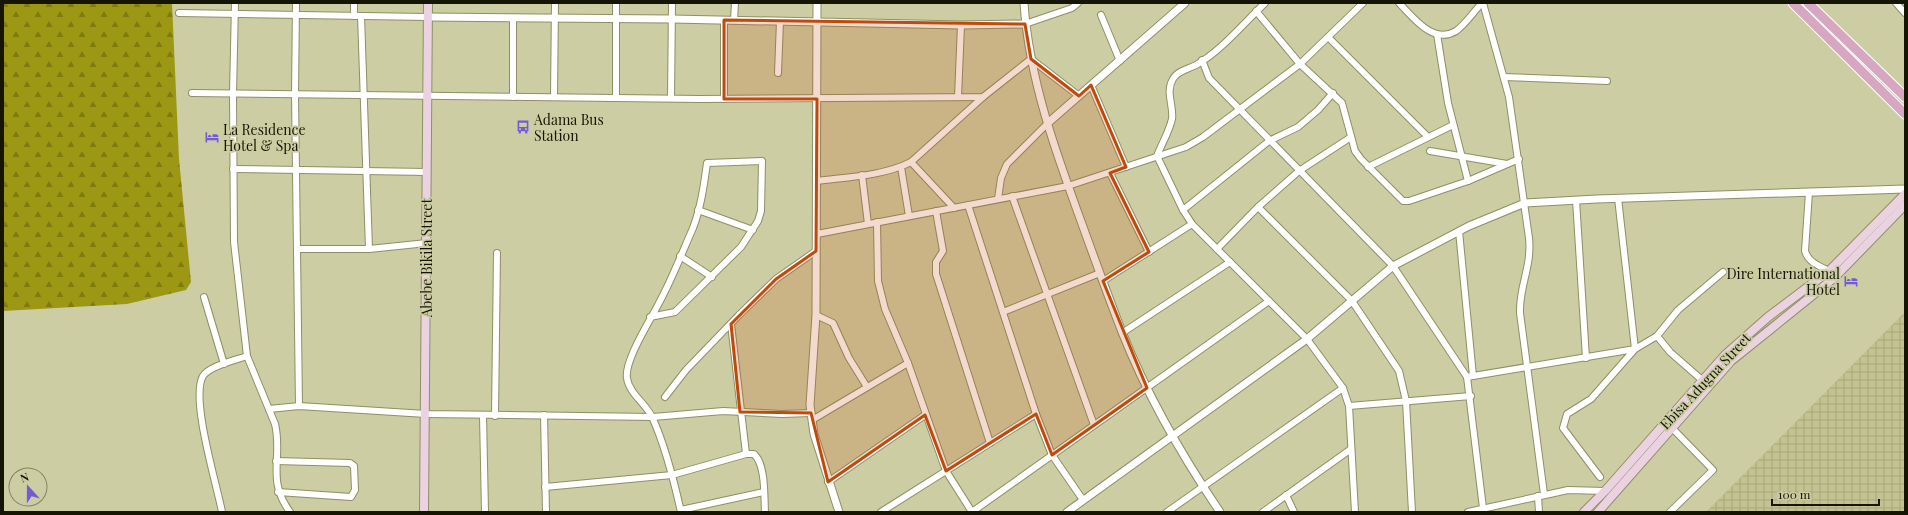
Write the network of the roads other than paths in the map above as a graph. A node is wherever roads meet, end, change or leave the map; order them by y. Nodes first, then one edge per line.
1 (235, 3) edge
2 (296, 3) edge
3 (354, 3) edge
4 (428, 3) edge
5 (555, 3) edge
6 (616, 3) edge
7 (672, 3) edge
8 (735, 3) edge
9 (817, 3) edge
10 (1024, 3) edge
11 (1078, 3) edge
12 (1185, 3) edge
13 (1265, 3) edge
14 (1363, 3) edge
15 (1399, 3) edge
16 (1482, 3) edge
17 (1793, 3) edge
18 (1808, 3) edge
19 (1896, 3) edge
20 (1256, 11) junction
21 (179, 13) dead end
22 (1905, 13) edge
23 (235, 14) junction
24 (296, 15) junction
25 (1101, 15) dead end
26 (354, 16) junction
27 (361, 16) junction
28 (427, 17) junction
29 (513, 18) junction
30 (555, 18) junction
31 (616, 18) junction
32 (672, 19) junction
33 (724, 20) junction
34 (734, 20) junction
35 (780, 21) junction
36 (817, 22) junction
37 (961, 24) junction
38 (1025, 24) junction
39 (1437, 34) junction
40 (1328, 37) junction
41 (1031, 59) junction
42 (1202, 60) junction
43 (1120, 61) junction
44 (1300, 64) junction
45 (778, 74) dead end
46 (1504, 77) junction
47 (1607, 81) dead end
48 (1091, 85) junction
49 (192, 93) dead end
50 (1333, 93) junction
51 (233, 94) junction
52 (295, 94) junction
53 (363, 95) junction
54 (427, 96) junction
55 (1079, 96) junction
56 (513, 97) junction
57 (554, 97) junction
58 (958, 97) junction
59 (983, 97) junction
60 (1905, 97) edge
61 (616, 98) junction
62 (671, 98) junction
63 (724, 98) junction
64 (817, 99) junction
65 (1241, 110) junction
66 (1905, 114) edge
67 (1049, 122) junction
68 (1453, 125) junction
69 (1351, 137) junction
70 (1428, 137) junction
71 (1269, 141) junction
72 (1430, 151) dead end
73 (1157, 156) junction
74 (1462, 157) junction
75 (1519, 159) junction
76 (911, 162) junction
77 (1507, 164) junction
78 (1126, 167) junction
79 (1368, 167) junction
80 (900, 168) junction
81 (233, 169) junction
82 (295, 169) junction
83 (366, 170) junction
84 (427, 172) junction
85 (1299, 172) junction
86 (1110, 173) junction
87 (862, 175) junction
88 (817, 180) junction
89 (1468, 181) junction
90 (1068, 186) junction
91 (1905, 189) edge
92 (1809, 192) junction
93 (1905, 194) edge
94 (1012, 196) junction
95 (1618, 198) junction
96 (998, 199) junction
97 (1576, 200) junction
98 (1525, 203) junction
99 (968, 205) junction
100 (1905, 205) edge
101 (1258, 207) junction
102 (954, 208) junction
103 (698, 210) junction
104 (1183, 210) junction
105 (936, 211) junction
106 (909, 216) junction
107 (877, 222) junction
108 (868, 224) junction
109 (1192, 224) junction
110 (753, 230) junction
111 (1459, 231) junction
112 (816, 234) junction
113 (427, 243) junction
114 (1217, 248) junction
115 (296, 249) junction
116 (369, 249) junction
117 (816, 251) junction
118 (1149, 252) junction
119 (497, 253) dead end
120 (680, 256) junction
121 (1230, 262) junction
122 (1393, 266) junction
123 (1829, 271) junction
124 (1723, 272) dead end
125 (1100, 273) junction
126 (712, 277) junction
127 (1103, 281) junction
128 (1047, 295) junction
129 (204, 297) dead end
130 (1269, 301) junction
131 (1352, 301) junction
132 (1003, 312) junction
133 (816, 315) junction
134 (650, 317) junction
135 (731, 324) junction
136 (1122, 333) junction
137 (1657, 336) junction
138 (1307, 339) junction
139 (1636, 349) junction
140 (247, 356) junction
141 (1586, 358) junction
142 (908, 363) junction
143 (224, 364) junction
144 (1527, 368) junction
145 (1470, 377) junction
146 (1702, 380) junction
147 (867, 388) junction
148 (1147, 388) junction
149 (1343, 388) junction
150 (1470, 396) junction
151 (665, 397) dead end
152 (1406, 401) junction
153 (299, 406) junction
154 (1349, 406) junction
155 (269, 409) junction
156 (740, 412) junction
157 (426, 414) junction
158 (1036, 414) junction
159 (483, 415) junction
160 (544, 415) junction
161 (925, 415) junction
162 (495, 416) junction
163 (812, 416) junction
164 (653, 417) junction
165 (1094, 425) junction
166 (1672, 428) junction
167 (1173, 435) junction
168 (990, 443) junction
169 (1351, 449) junction
170 (746, 454) junction
171 (1052, 455) junction
172 (276, 461) junction
173 (946, 471) junction
174 (672, 476) junction
175 (1600, 477) dead end
176 (828, 482) junction
177 (1203, 486) junction
178 (545, 487) junction
179 (1605, 491) junction
180 (278, 492) junction
181 (764, 492) junction
182 (1286, 495) junction
183 (1541, 495) junction
184 (1083, 500) junction
185 (1483, 508) junction
186 (681, 511) edge
187 (222, 512) edge
188 (290, 512) edge
189 (424, 512) edge
190 (484, 512) edge
191 (546, 512) edge
192 (765, 512) edge
193 (839, 512) edge
194 (881, 512) edge
195 (972, 512) edge
196 (1067, 512) edge
197 (1166, 512) edge
198 (1220, 512) edge
199 (1263, 512) edge
200 (1294, 512) edge
201 (1355, 512) edge
202 (1412, 512) edge
203 (1468, 512) edge
204 (1539, 512) edge
205 (1584, 512) edge
206 (1598, 512) edge
207 (1670, 512) edge

1 - 23 street
2 - 24 street
3 - 26 street
4 - 28 main road, Abebe Bikila Street
5 - 30 street
6 - 31 street
7 - 32 street
8 - 34 street
9 - 36 street
10 - 38 street
11 - 38 street
12 - 43 street
13 - 20 street
14 - 40 street
15 - 39 street
16 - 39 street
16 - 46 street
17 - 66 main road
18 - 60 main road
19 - 22 street
20 - 42 street
20 - 44 street
21 - 23 street
23 - 24 street
23 - 51 street
24 - 26 street
24 - 52 street
25 - 43 street
26 - 27 street
27 - 28 street
27 - 53 street
28 - 29 street
28 - 54 main road, Abebe Bikila Street
29 - 30 street
29 - 56 street
30 - 31 street
30 - 57 street
31 - 32 street
31 - 61 street
32 - 33 street
32 - 62 street
33 - 34 street
33 - 63 street
34 - 35 street
35 - 36 street
35 - 45 street
36 - 37 street
36 - 64 street
37 - 38 street
37 - 58 street
38 - 41 street
39 - 68 street
40 - 44 street
40 - 70 street
41 - 55 street
41 - 59 street
41 - 67 street
42 - 65 street
42 - 73 street
43 - 48 street
44 - 50 street
44 - 65 street
46 - 47 street
46 - 75 street
48 - 55 street
48 - 78 street
49 - 51 street
50 - 69 street
50 - 71 street
51 - 52 street
51 - 81 street
52 - 53 street
52 - 82 street
53 - 54 street
53 - 83 street
54 - 56 street
54 - 84 main road, Abebe Bikila Street
55 - 67 street
56 - 57 street
57 - 61 street
58 - 59 street
58 - 64 street
59 - 76 street
61 - 62 street
62 - 63 street
63 - 64 street
64 - 88 street
65 - 71 street
65 - 73 street
67 - 90 street
67 - 96 street
68 - 70 street
68 - 74 street
69 - 79 street
69 - 85 street
70 - 79 street
71 - 85 street
71 - 104 street
72 - 74 street
73 - 78 street
73 - 104 street
74 - 77 street
74 - 89 street
75 - 77 street
75 - 98 street
76 - 80 street
76 - 102 street
77 - 89 street
78 - 86 street
79 - 89 street
80 - 87 street
80 - 106 street
81 - 82 street
81 - 140 street
82 - 83 street
82 - 115 street
83 - 84 street
83 - 116 street
84 - 113 main road, Abebe Bikila Street
85 - 101 street
85 - 122 street
86 - 90 street
86 - 118 street
87 - 88 street
87 - 108 street
88 - 112 street
90 - 94 street
90 - 125 street
91 - 92 street
92 - 95 street
92 - 123 street
93 - 123 main road, Ebisa Adugna Street
94 - 96 street
94 - 128 street
95 - 97 street
95 - 139 street
96 - 99 street
97 - 98 street
97 - 141 street
98 - 111 street
98 - 144 street
99 - 102 street
99 - 132 street
100 - 166 main road, Ebisa Adugna Street
101 - 114 street
101 - 131 street
102 - 105 street
103 - 110 street
103 - 110 street
103 - 120 street
104 - 109 street
105 - 106 street
105 - 168 street
106 - 107 street
107 - 108 street
107 - 142 street
108 - 112 street
109 - 114 street
109 - 118 street
110 - 126 street
111 - 122 street
111 - 145 street
112 - 117 street
113 - 116 street
113 - 157 main road, Abebe Bikila Street
114 - 121 street
115 - 116 street
115 - 153 street
117 - 133 street
117 - 135 street
118 - 127 street
119 - 162 street
120 - 126 street
120 - 134 street
121 - 130 street
121 - 136 street
122 - 131 street
122 - 145 street
123 - 146 main road, Ebisa Adugna Street
124 - 137 street
125 - 127 street
125 - 128 street
126 - 134 street
127 - 136 street
128 - 132 street
128 - 165 street
129 - 143 street
130 - 138 street
130 - 148 street
131 - 138 street
131 - 152 street
132 - 158 street
133 - 147 street
133 - 163 street
134 - 164 street
135 - 151 street
135 - 156 street
136 - 148 street
137 - 139 street
137 - 146 street
138 - 149 street
138 - 167 street
139 - 141 street
139 - 175 street
140 - 143 street
140 - 155 street
141 - 144 street
142 - 147 street
142 - 161 street
143 - 187 street
144 - 145 street
144 - 183 street
145 - 150 street
146 - 179 main road, Ebisa Adugna Street
147 - 163 street
148 - 165 street
148 - 167 street
149 - 154 street
149 - 177 street
150 - 152 street
150 - 185 street
152 - 154 street
152 - 202 street
153 - 155 street
153 - 157 street
154 - 169 street
155 - 172 street
156 - 163 street
156 - 164 street
156 - 170 street
157 - 159 street
157 - 189 main road, Abebe Bikila Street
158 - 168 street
158 - 171 street
159 - 162 street
159 - 190 street
160 - 162 street
160 - 164 street
160 - 178 street
161 - 173 street
161 - 176 street
163 - 176 street
164 - 174 street
165 - 171 street
166 - 206 main road, Ebisa Adugna Street
166 - 207 street
167 - 177 street
167 - 184 street
168 - 173 street
169 - 182 street
169 - 201 street
170 - 174 street
170 - 181 street
171 - 184 street
171 - 195 street
172 - 180 street
172 - 180 street
173 - 194 street
173 - 195 street
174 - 178 street
174 - 186 street
176 - 193 street
177 - 197 street
177 - 198 street
178 - 191 street
179 - 183 street
179 - 205 main road, Ebisa Adugna Street
180 - 188 street
181 - 186 street
181 - 192 street
182 - 199 street
182 - 200 street
183 - 185 street
183 - 204 street
184 - 196 street
185 - 203 street

